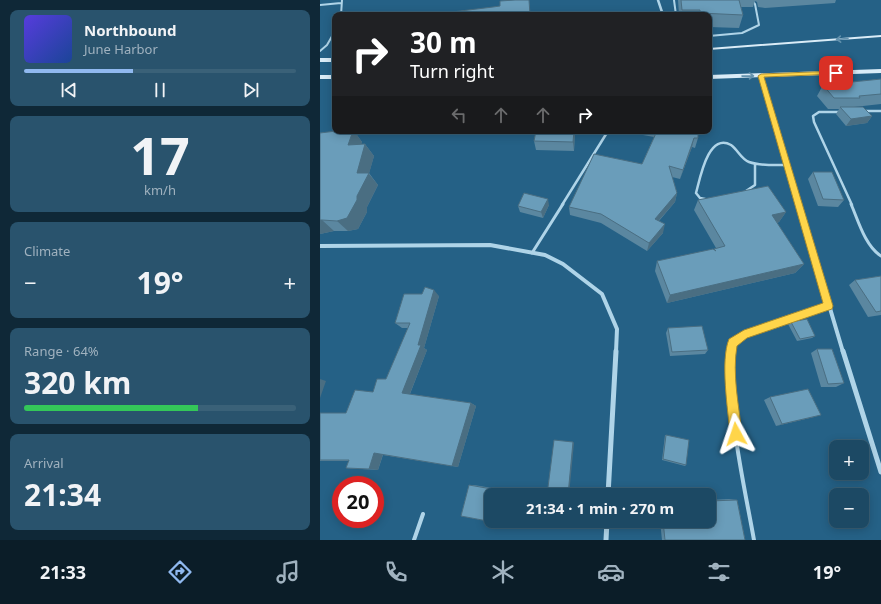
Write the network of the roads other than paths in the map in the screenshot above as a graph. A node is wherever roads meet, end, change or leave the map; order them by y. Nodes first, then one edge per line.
1 (342, 0) edge
2 (658, 0) edge
3 (674, 0) edge
4 (752, 0) edge
5 (341, 4) junction
6 (320, 5) edge
7 (341, 12) edge
8 (662, 12) edge
9 (676, 12) edge
10 (332, 36) edge
11 (712, 36) edge
12 (881, 36) edge
13 (712, 50) edge
14 (320, 51) edge
15 (320, 60) edge
16 (332, 60) edge
17 (881, 71) edge
18 (761, 76) junction
19 (320, 77) edge
20 (332, 77) edge
21 (712, 77) edge
22 (881, 111) edge
23 (842, 112) edge
24 (858, 112) edge
25 (606, 134) edge
26 (755, 164) junction
27 (786, 165) junction
28 (744, 192) edge
29 (710, 198) edge
30 (320, 246) edge
31 (532, 253) junction
32 (881, 256) edge
33 (829, 306) junction
34 (881, 472) edge
35 (608, 488) edge
36 (423, 514) dead end
37 (607, 528) edge
38 (414, 540) edge
39 (606, 540) edge
40 (754, 540) edge

1 - 5 lane
2 - 8 street
3 - 9 lane
4 - 11 lane
5 - 6 lane
5 - 7 lane
10 - 14 lane
12 -> 13 street
15 - 16 street
17 - 18 street
21 -> 18 street
18 - 27 street
19 - 20 street
22 - 24 lane
23 - 32 lane
25 - 31 lane
26 - 27 lane
26 - 28 lane
26 - 29 lane
27 - 33 street
30 - 31 street
31 - 35 street
33 - 34 street
33 - 40 lane
36 - 38 lane
37 - 39 street

